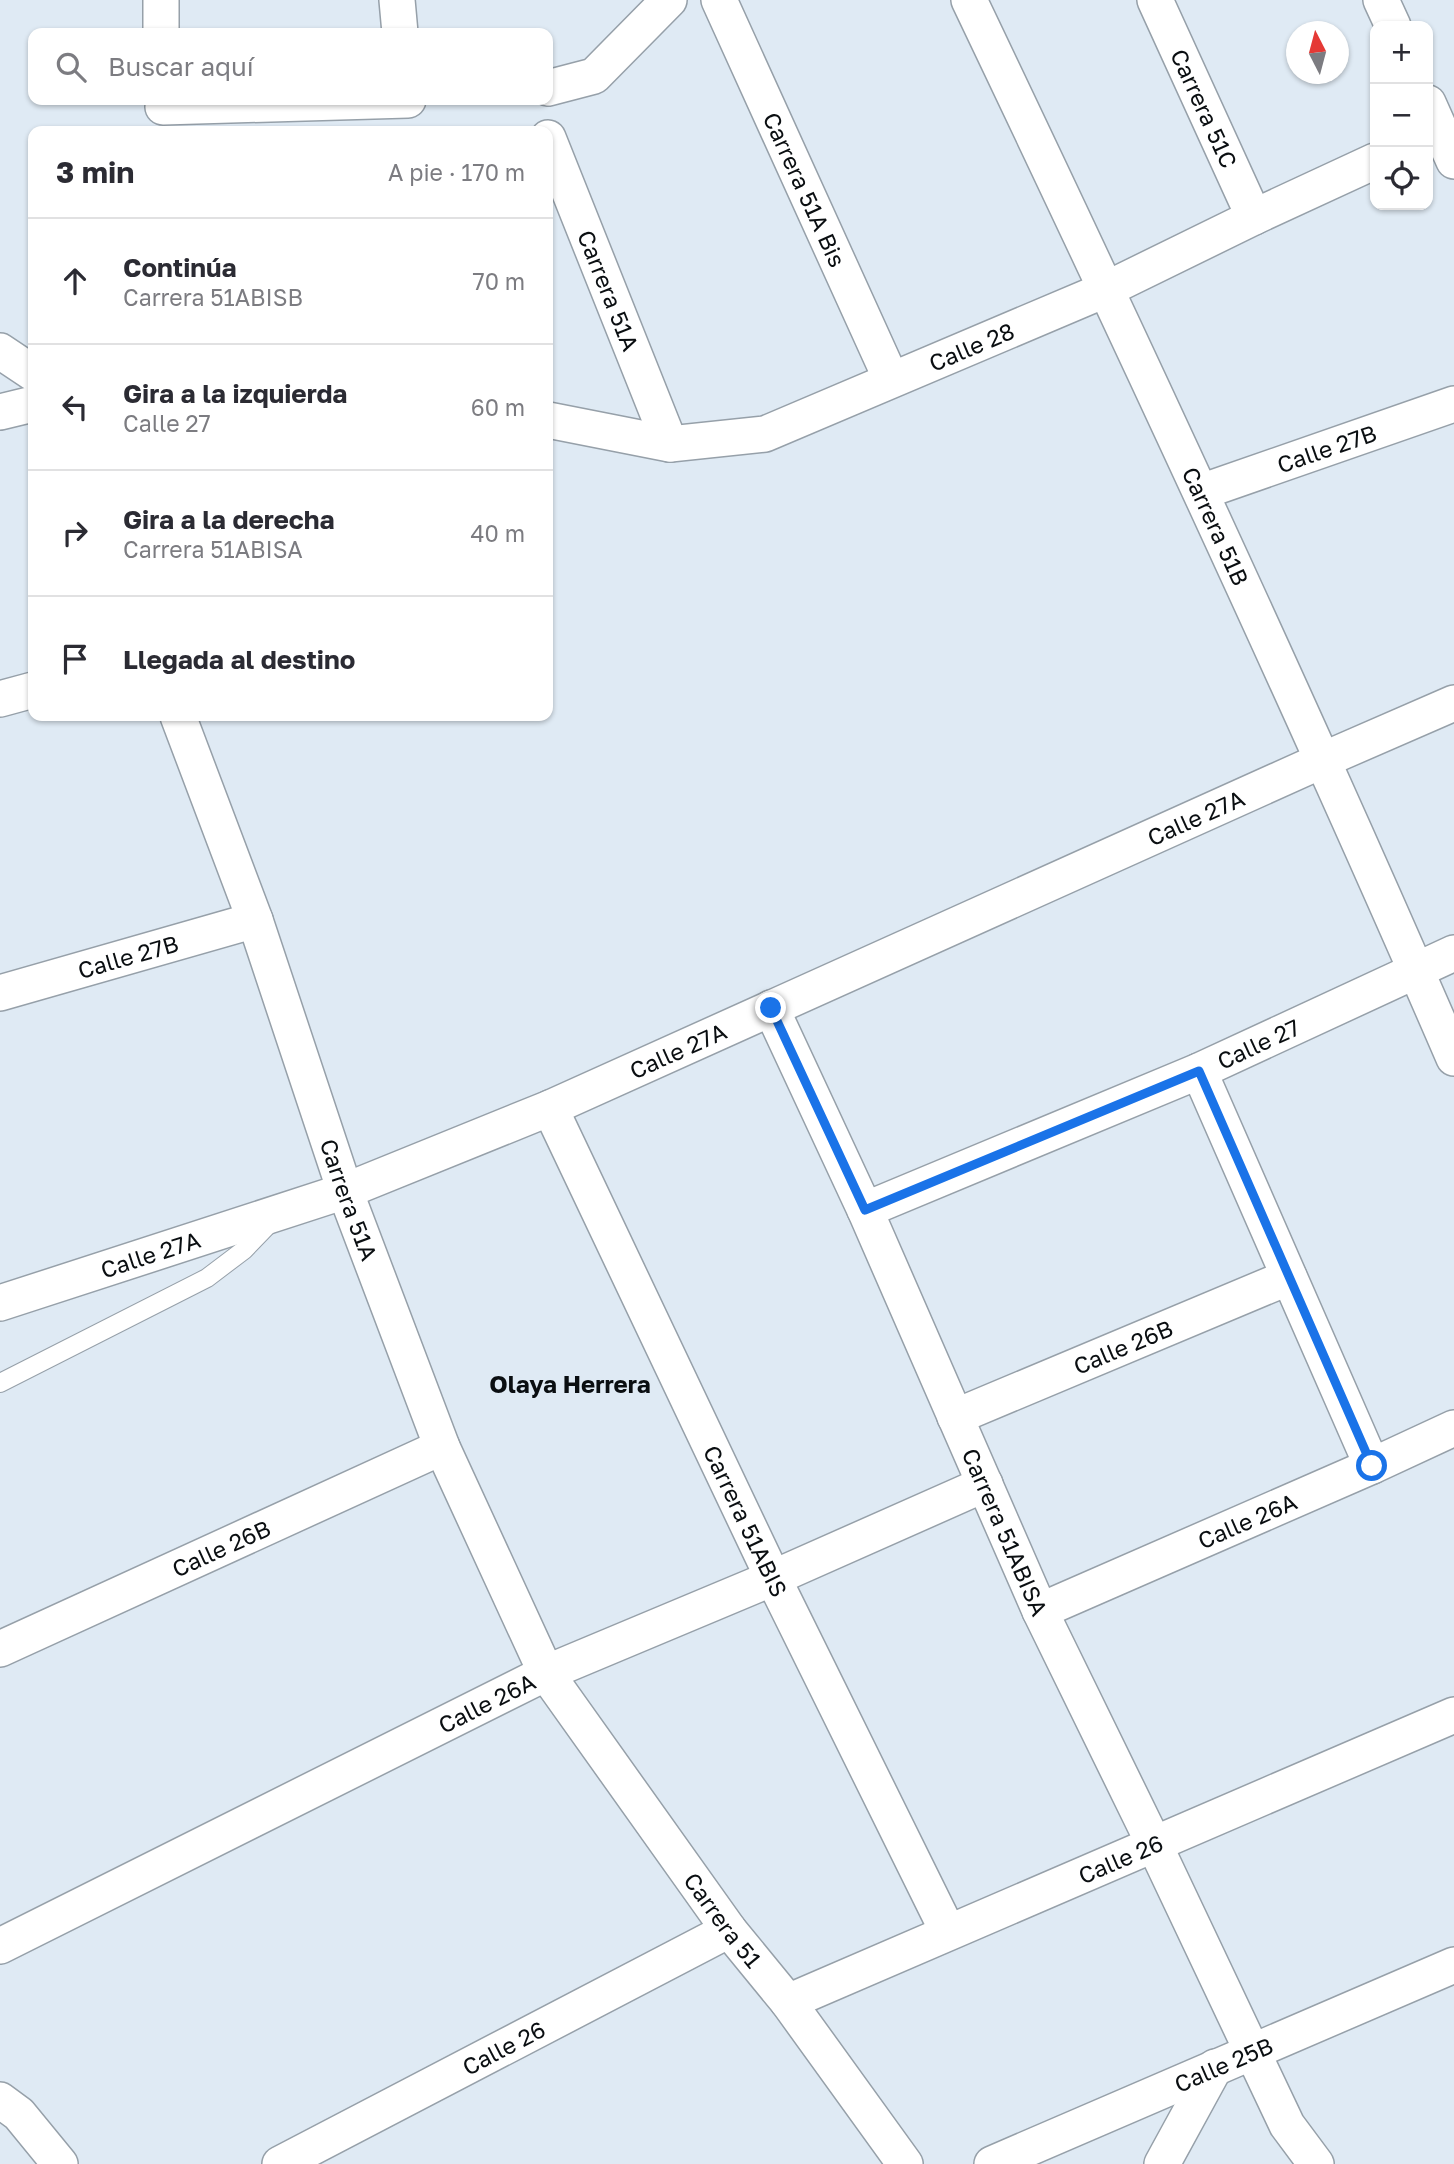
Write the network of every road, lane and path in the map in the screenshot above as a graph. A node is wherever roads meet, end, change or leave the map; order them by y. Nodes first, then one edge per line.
1 (161, 0) edge
2 (397, 0) edge
3 (630, 0) edge
4 (669, 0) edge
5 (719, 0) edge
6 (969, 0) edge
7 (1155, 0) edge
8 (1381, 0) edge
9 (1391, 21) edge
10 (161, 28) edge
11 (400, 28) edge
12 (633, 37) junction
13 (553, 87) edge
14 (313, 105) edge
15 (407, 105) edge
16 (534, 105) edge
17 (163, 113) edge
18 (408, 126) edge
19 (543, 126) edge
20 (553, 151) edge
21 (1370, 163) edge
22 (1254, 216) junction
23 (1107, 289) junction
24 (0, 351) edge
25 (28, 370) edge
26 (891, 379) junction
27 (1454, 404) edge
28 (28, 405) edge
29 (0, 412) edge
30 (553, 421) edge
31 (670, 444) junction
32 (1201, 492) junction
33 (28, 691) edge
34 (0, 699) edge
35 (1454, 704) edge
36 (180, 721) edge
37 (1323, 760) junction
38 (255, 920) junction
39 (1454, 953) edge
40 (1416, 969) junction
41 (0, 993) edge
42 (771, 1008) junction
43 (1454, 1058) edge
44 (1199, 1071) junction
45 (550, 1108) junction
46 (345, 1191) junction
47 (865, 1210) junction
48 (280, 1212) junction
49 (1289, 1276) junction
50 (0, 1303) edge
51 (0, 1383) edge
52 (955, 1416) junction
53 (1454, 1427) edge
54 (442, 1447) junction
55 (1372, 1466) junction
56 (985, 1484) junction
57 (773, 1578) junction
58 (1040, 1611) junction
59 (0, 1649) edge
60 (546, 1673) junction
61 (1454, 1715) edge
62 (1154, 1844) junction
63 (729, 1930) junction
64 (948, 1932) junction
65 (0, 1946) edge
66 (1454, 1965) edge
67 (788, 2002) junction
68 (1253, 2051) junction
69 (1215, 2067) junction
70 (0, 2100) edge
71 (60, 2164) edge
72 (279, 2164) edge
73 (905, 2164) edge
74 (992, 2164) edge
75 (1162, 2164) edge
76 (1316, 2164) edge

1 - 10 street
2 - 11 street
3 - 12 street
4 - 12 street
5 - 26 street, Carrera 51A Bis
6 - 23 street, Carrera 51B
7 - 22 street, Carrera 51C
8 - 9 street
12 - 13 street
14 - 17 street
15 - 18 street
16 - 19 street
20 - 31 street, Carrera 51A
21 - 22 street, Calle 28
22 - 23 street, Calle 28
23 - 26 street, Calle 28
23 - 32 street, Carrera 51B
24 - 25 street
26 - 31 street, Calle 28
27 - 32 street, Calle 27B
28 - 29 street
30 - 31 street, Calle 28
32 - 37 street, Carrera 51B
33 - 34 street
35 - 37 street, Calle 27A
36 - 38 street, Carrera 51A
37 - 40 street, Carrera 51B
37 - 42 street, Calle 27A
38 - 41 street, Calle 27B
38 - 46 street, Carrera 51A
39 - 40 street, Calle 27
40 - 43 street, Carrera 51B
40 - 44 street, Calle 27
42 - 45 street, Calle 27A
42 - 47 street, Carrera 51ABISA
44 - 47 street, Calle 27
44 - 49 street
45 - 46 street, Calle 27A
45 - 57 street, Carrera 51ABIS
46 - 48 street, Calle 27A
46 - 54 street, Carrera 51A
47 - 52 street, Carrera 51ABISA
48 - 50 street, Calle 27A
48 - 51 lane
49 - 52 street, Calle 26B
49 - 55 street
52 - 56 street, Carrera 51ABISA
53 - 55 street, Calle 26A
54 - 59 street, Calle 26B
54 - 60 street, Carrera 51A
55 - 58 street, Calle 26A
56 - 57 street, Calle 26A
56 - 58 street, Carrera 51ABISA
57 - 60 street, Calle 26A
57 - 64 street, Carrera 51ABIS
58 - 62 street, Carrera 51ABISA
60 - 63 street, Carrera 51
60 - 65 street, Calle 26A
61 - 62 street, Calle 26
62 - 64 street, Calle 26
62 - 68 street, Carrera 51ABISA
63 - 67 street, Carrera 51
63 - 72 street, Calle 26
64 - 67 street, Calle 26
66 - 68 street, Calle 25B
67 - 73 street, Carrera 51
68 - 69 street, Calle 25B
68 - 76 street, Carrera 51ABISA
69 - 74 street, Calle 25B
69 - 75 street
70 - 71 street

